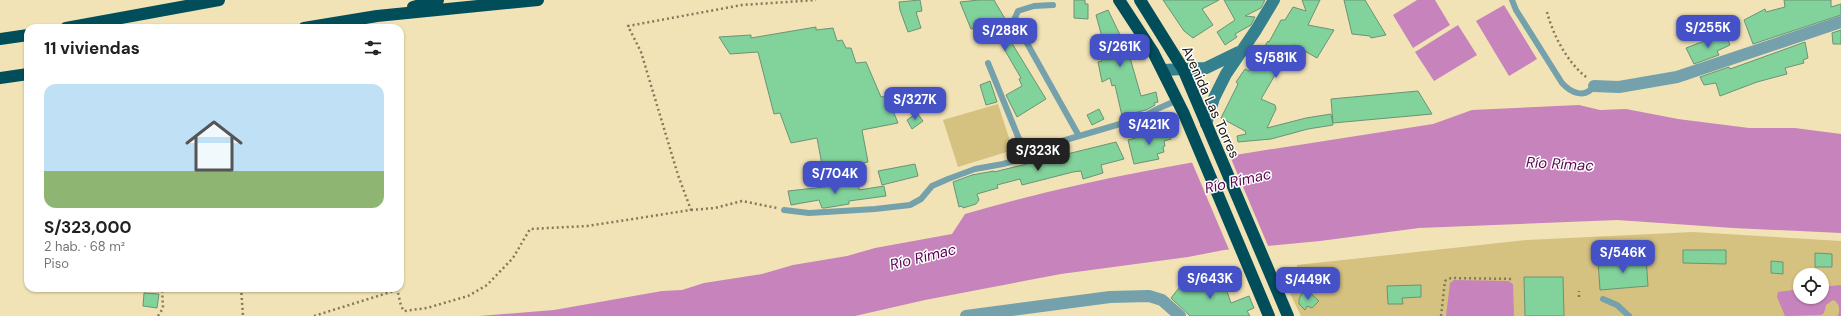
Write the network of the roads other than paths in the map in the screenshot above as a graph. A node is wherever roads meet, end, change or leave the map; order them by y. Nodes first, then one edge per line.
1 (219, 0) edge
2 (438, 0) edge
3 (538, 0) edge
4 (1119, 0) edge
5 (1140, 0) edge
6 (1274, 0) edge
7 (1512, 0) edge
8 (1053, 5) dead end
9 (377, 16) junction
10 (1841, 22) edge
11 (88, 24) edge
12 (328, 24) edge
13 (24, 35) edge
14 (0, 39) edge
15 (1240, 52) junction
16 (988, 63) dead end
17 (1183, 69) junction
18 (1163, 70) junction
19 (24, 75) edge
20 (0, 78) edge
21 (1594, 86) joint
22 (1177, 100) junction
23 (1208, 127) junction
24 (1079, 136) junction
25 (1031, 156) junction
26 (784, 210) road end
27 (1603, 299) dead end
28 (966, 316) edge
29 (1180, 316) edge
30 (1269, 316) edge
31 (1288, 316) edge
32 (1629, 316) edge

1 - 11 highway
2 - 9 highway
3 - 9 highway
4 - 18 highway
5 - 17 highway, Avenida Las Torres
6 - 15 street
7 - 21 lane
8 - 24 lane
9 - 12 highway
10 - 21 street
13 - 14 highway
15 - 17 street
15 - 23 street
16 - 25 lane
17 - 18 street
17 - 23 highway, Avenida Las Torres
18 - 22 highway
19 - 20 highway
22 - 24 lane
22 - 30 highway
23 - 31 highway, Avenida Las Torres
24 - 25 lane
25 - 26 lane
27 - 32 lane
28 - 29 street

